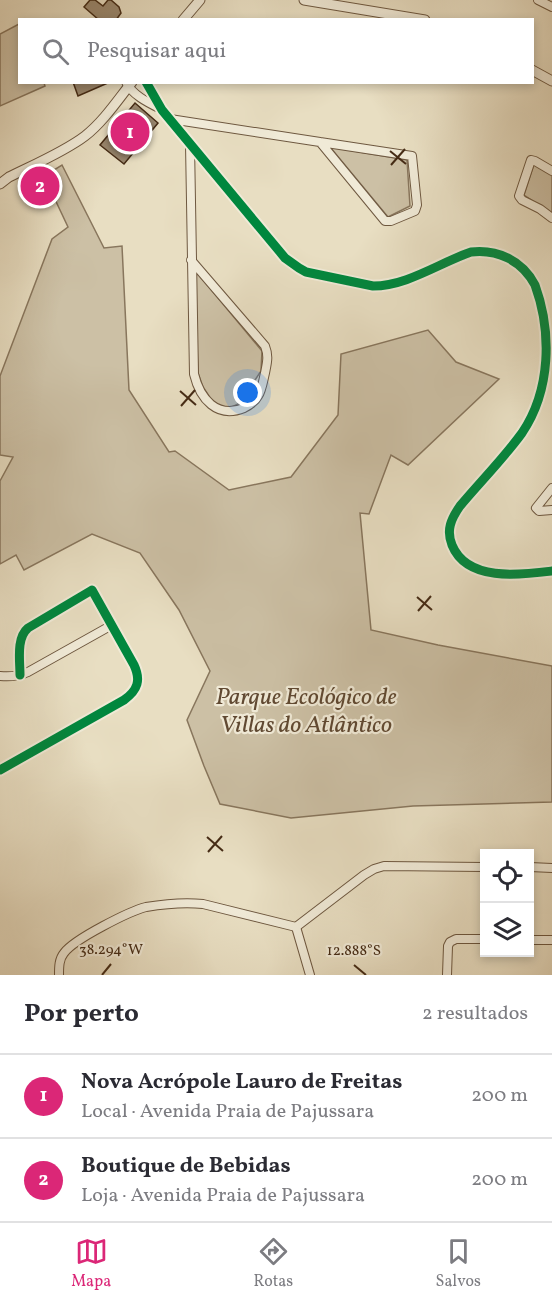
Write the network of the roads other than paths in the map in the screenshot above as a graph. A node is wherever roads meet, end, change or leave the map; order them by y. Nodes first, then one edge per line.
1 (200, 0) edge
2 (304, 0) edge
3 (538, 0) edge
4 (552, 8) edge
5 (185, 18) edge
6 (413, 18) edge
7 (534, 71) edge
8 (552, 81) edge
9 (129, 84) edge
10 (147, 84) edge
11 (162, 110) junction
12 (170, 119) junction
13 (320, 142) junction
14 (190, 144) junction
15 (552, 171) edge
16 (0, 184) edge
17 (552, 218) edge
18 (192, 260) junction
19 (552, 488) edge
20 (552, 510) edge
21 (552, 571) edge
22 (112, 625) junction
23 (20, 675) junction
24 (0, 676) edge
25 (0, 770) edge
26 (480, 867) edge
27 (534, 867) edge
28 (552, 868) edge
29 (296, 927) junction
30 (480, 939) edge
31 (534, 940) edge
32 (552, 940) edge
33 (59, 975) edge
34 (310, 975) edge
35 (447, 975) edge

1 - 5 street
2 - 6 street
3 - 4 street
7 - 8 street
9 - 11 street
9 - 16 street
10 - 11 street
11 - 12 street
12 - 13 street
12 - 14 street
13 - 13 street
14 - 18 street
14 - 21 street
15 - 17 street
18 - 18 street
19 - 20 street
22 - 23 street
22 - 23 street
22 - 25 street
23 - 24 street
26 - 29 street
27 - 28 street
29 - 33 street
29 - 34 street
30 - 35 street
31 - 32 street

